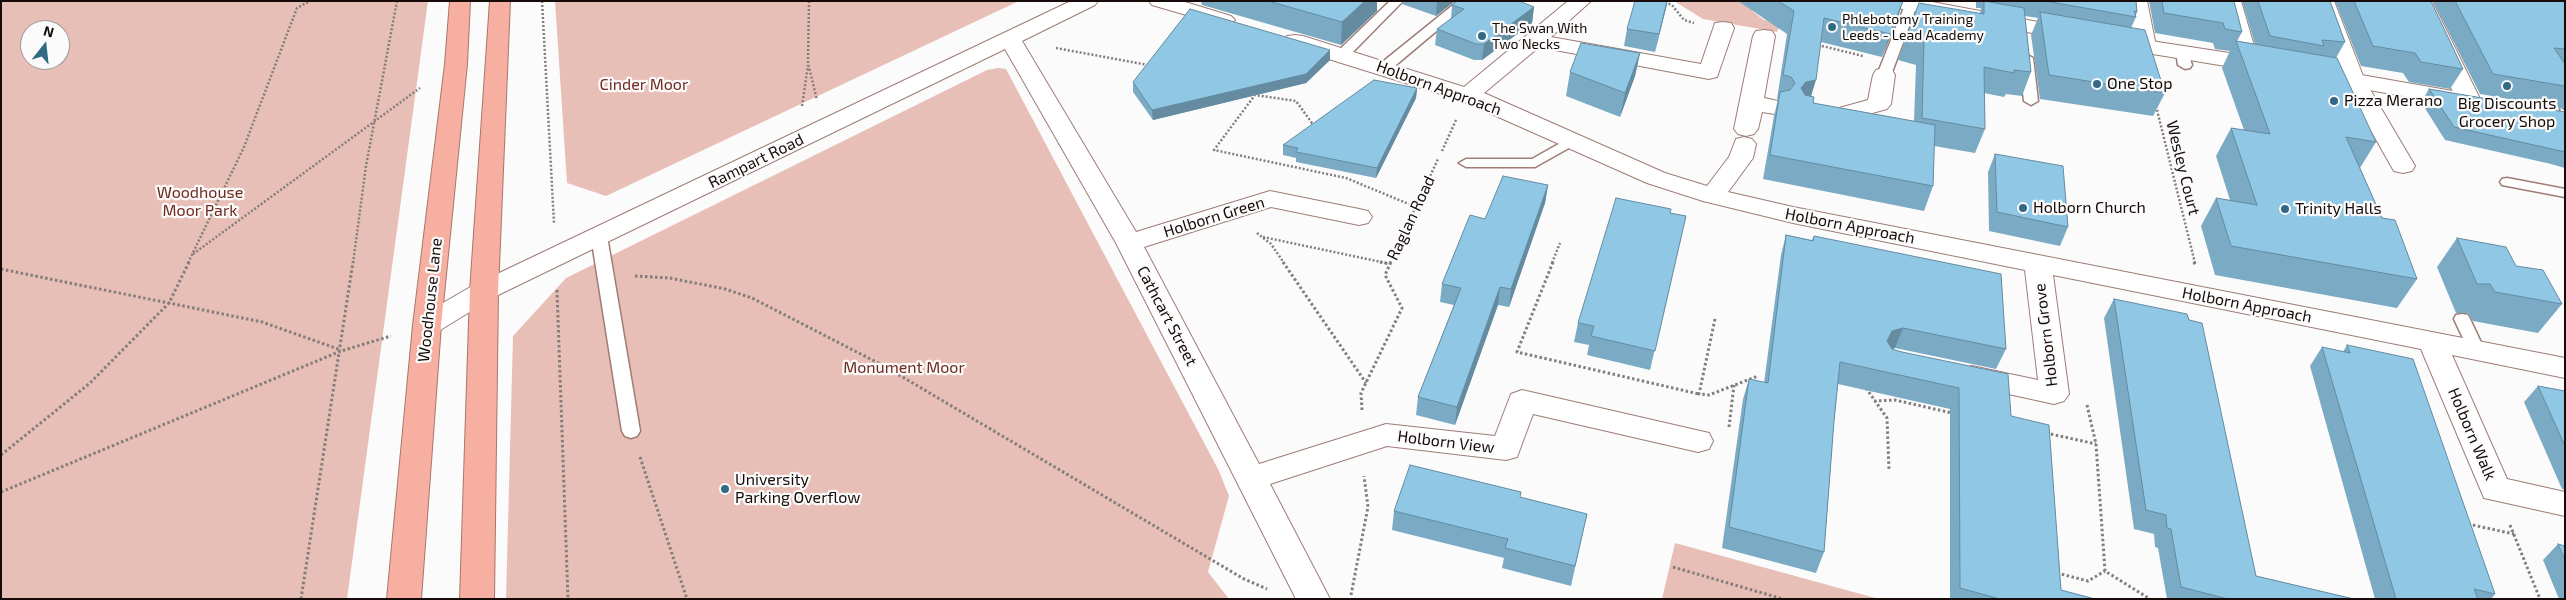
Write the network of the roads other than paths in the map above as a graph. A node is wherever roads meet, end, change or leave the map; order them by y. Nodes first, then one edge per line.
1 (460, 1) edge
2 (500, 1) edge
3 (1088, 1) edge
4 (1159, 1) edge
5 (1397, 1) edge
6 (1466, 1) edge
7 (1580, 1) edge
8 (2136, 1) edge
9 (2231, 1) edge
10 (2324, 1) edge
11 (2422, 1) edge
12 (1901, 3) edge
13 (1947, 7) edge
14 (1723, 28) dead end
15 (1764, 36) dead end
16 (2024, 38) junction
17 (1010, 40) junction
18 (1534, 40) junction
19 (2144, 46) junction
20 (1342, 55) junction
21 (2248, 63) junction
22 (1385, 67) junction
23 (1884, 75) joint
24 (2354, 81) junction
25 (1468, 95) junction
26 (2031, 100) dead end
27 (1752, 103) junction
28 (1775, 107) dead end
29 (1808, 112) edge
30 (1571, 141) junction
31 (1466, 163) dead end
32 (2403, 166) dead end
33 (2507, 182) dead end
34 (2565, 193) edge
35 (1712, 196) junction
36 (1359, 217) dead end
37 (600, 236) junction
38 (1129, 243) junction
39 (2038, 264) junction
40 (484, 291) junction
41 (2462, 319) dead end
42 (427, 325) junction
43 (2432, 342) junction
44 (2477, 351) junction
45 (2565, 368) edge
46 (1951, 372) edge
47 (631, 431) road end
48 (1698, 441) dead end
49 (1252, 478) junction
50 (2565, 504) edge
51 (404, 599) edge
52 (477, 599) edge
53 (1313, 599) edge

1 - 42 highway, Woodhouse Lane
2 - 40 highway
3 - 17 street, Rampart Road
4 - 20 street, Holborn Approach
5 - 20 lane
6 - 22 lane
7 - 18 street
8 - 19 street
9 - 21 street
10 - 24 street
11 - 24 street
12 - 13 street
12 - 23 lane
13 - 16 street
14 - 18 street
15 - 27 street
16 - 19 street
16 - 26 lane
17 - 37 street, Rampart Road
17 - 38 street, Cathcart Street
18 - 25 street
19 - 21 street
20 - 22 street, Holborn Approach
21 - 24 street
22 - 25 street, Holborn Approach
23 - 29 street
24 - 32 street
25 - 30 street, Holborn Approach
27 - 28 street
27 - 35 street
30 - 31 lane
30 - 35 street, Holborn Approach
33 - 34 lane
35 - 39 street, Holborn Approach
36 - 38 street, Holborn Green
37 - 40 street, Rampart Road
37 - 47 lane
38 - 49 street, Cathcart Street
39 - 43 street, Holborn Approach
39 - 46 street, Holborn Grove
40 - 42 street, Rampart Road
40 - 52 highway
41 - 44 lane
42 - 51 highway, Woodhouse Lane
43 - 44 street, Holborn Approach
43 - 50 street, Holborn Walk
44 - 45 street, Holborn Approach
48 - 49 street, Holborn View
49 - 53 street, Cathcart Street

